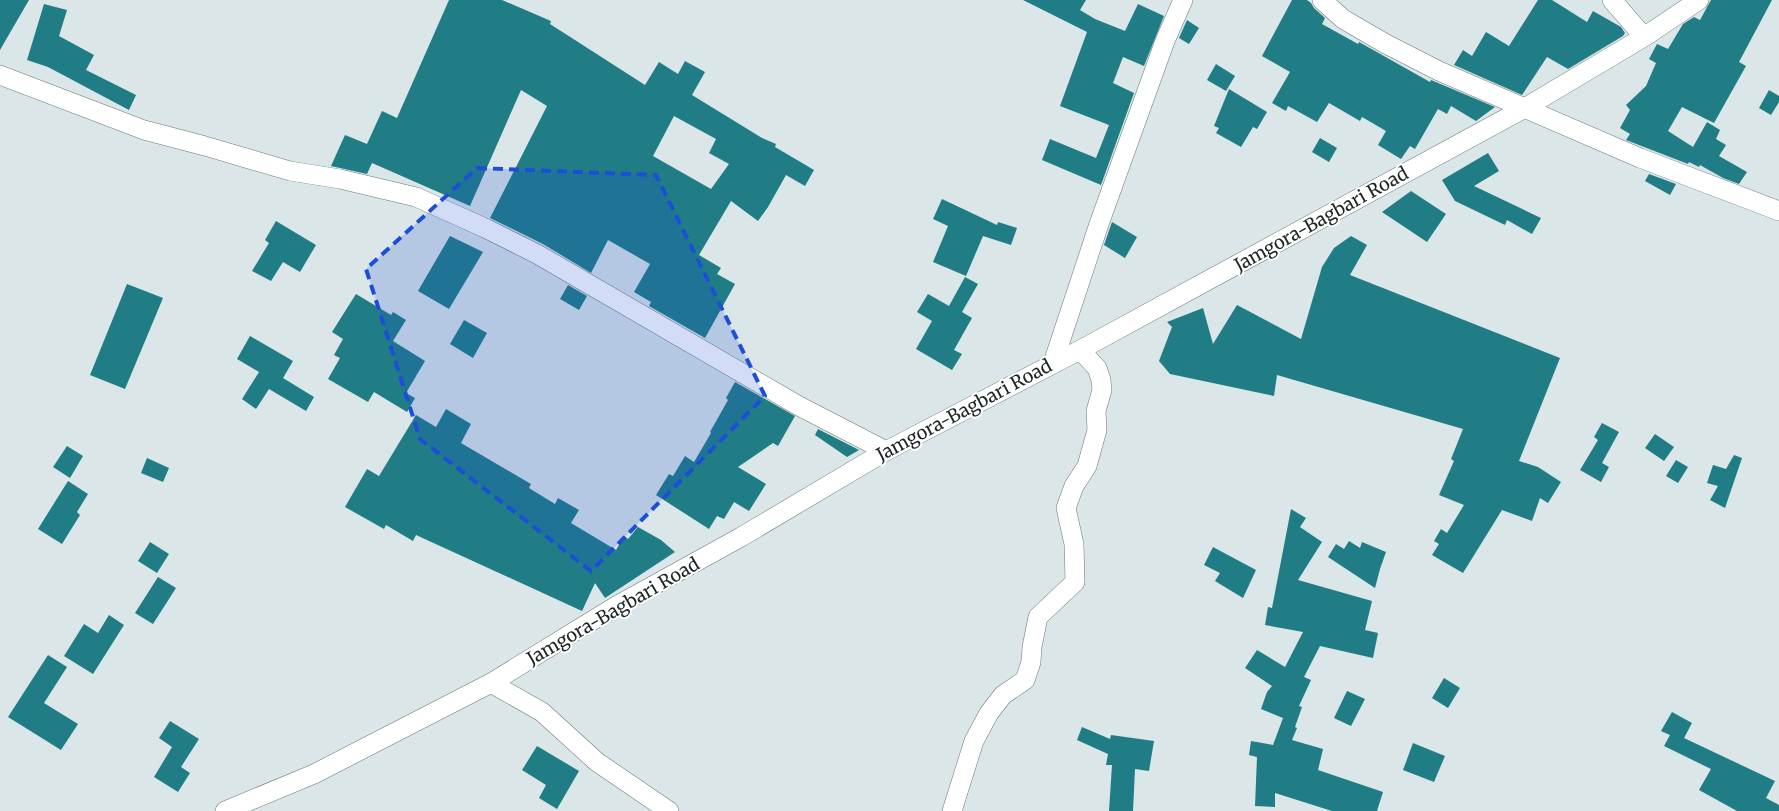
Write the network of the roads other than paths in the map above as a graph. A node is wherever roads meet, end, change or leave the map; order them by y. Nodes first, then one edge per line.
1 (1183, 0) edge
2 (1322, 0) edge
3 (1612, 0) edge
4 (1699, 0) edge
5 (1644, 37) junction
6 (0, 75) edge
7 (1523, 109) junction
8 (1779, 211) edge
9 (1080, 350) junction
10 (1053, 363) junction
11 (886, 451) junction
12 (491, 683) junction
13 (225, 811) edge
14 (669, 811) edge
15 (952, 811) edge

1 - 10 street
2 - 7 street
3 - 5 street
4 - 5 street, Jamgora-Bagbari Road
5 - 7 street, Jamgora-Bagbari Road
6 - 11 street
7 - 8 street
7 - 9 street, Jamgora-Bagbari Road
9 - 10 street, Jamgora-Bagbari Road
9 - 15 street
10 - 11 street, Jamgora-Bagbari Road
11 - 12 street, Jamgora-Bagbari Road
12 - 13 street, Jamgora-Bagbari Road
12 - 14 street

